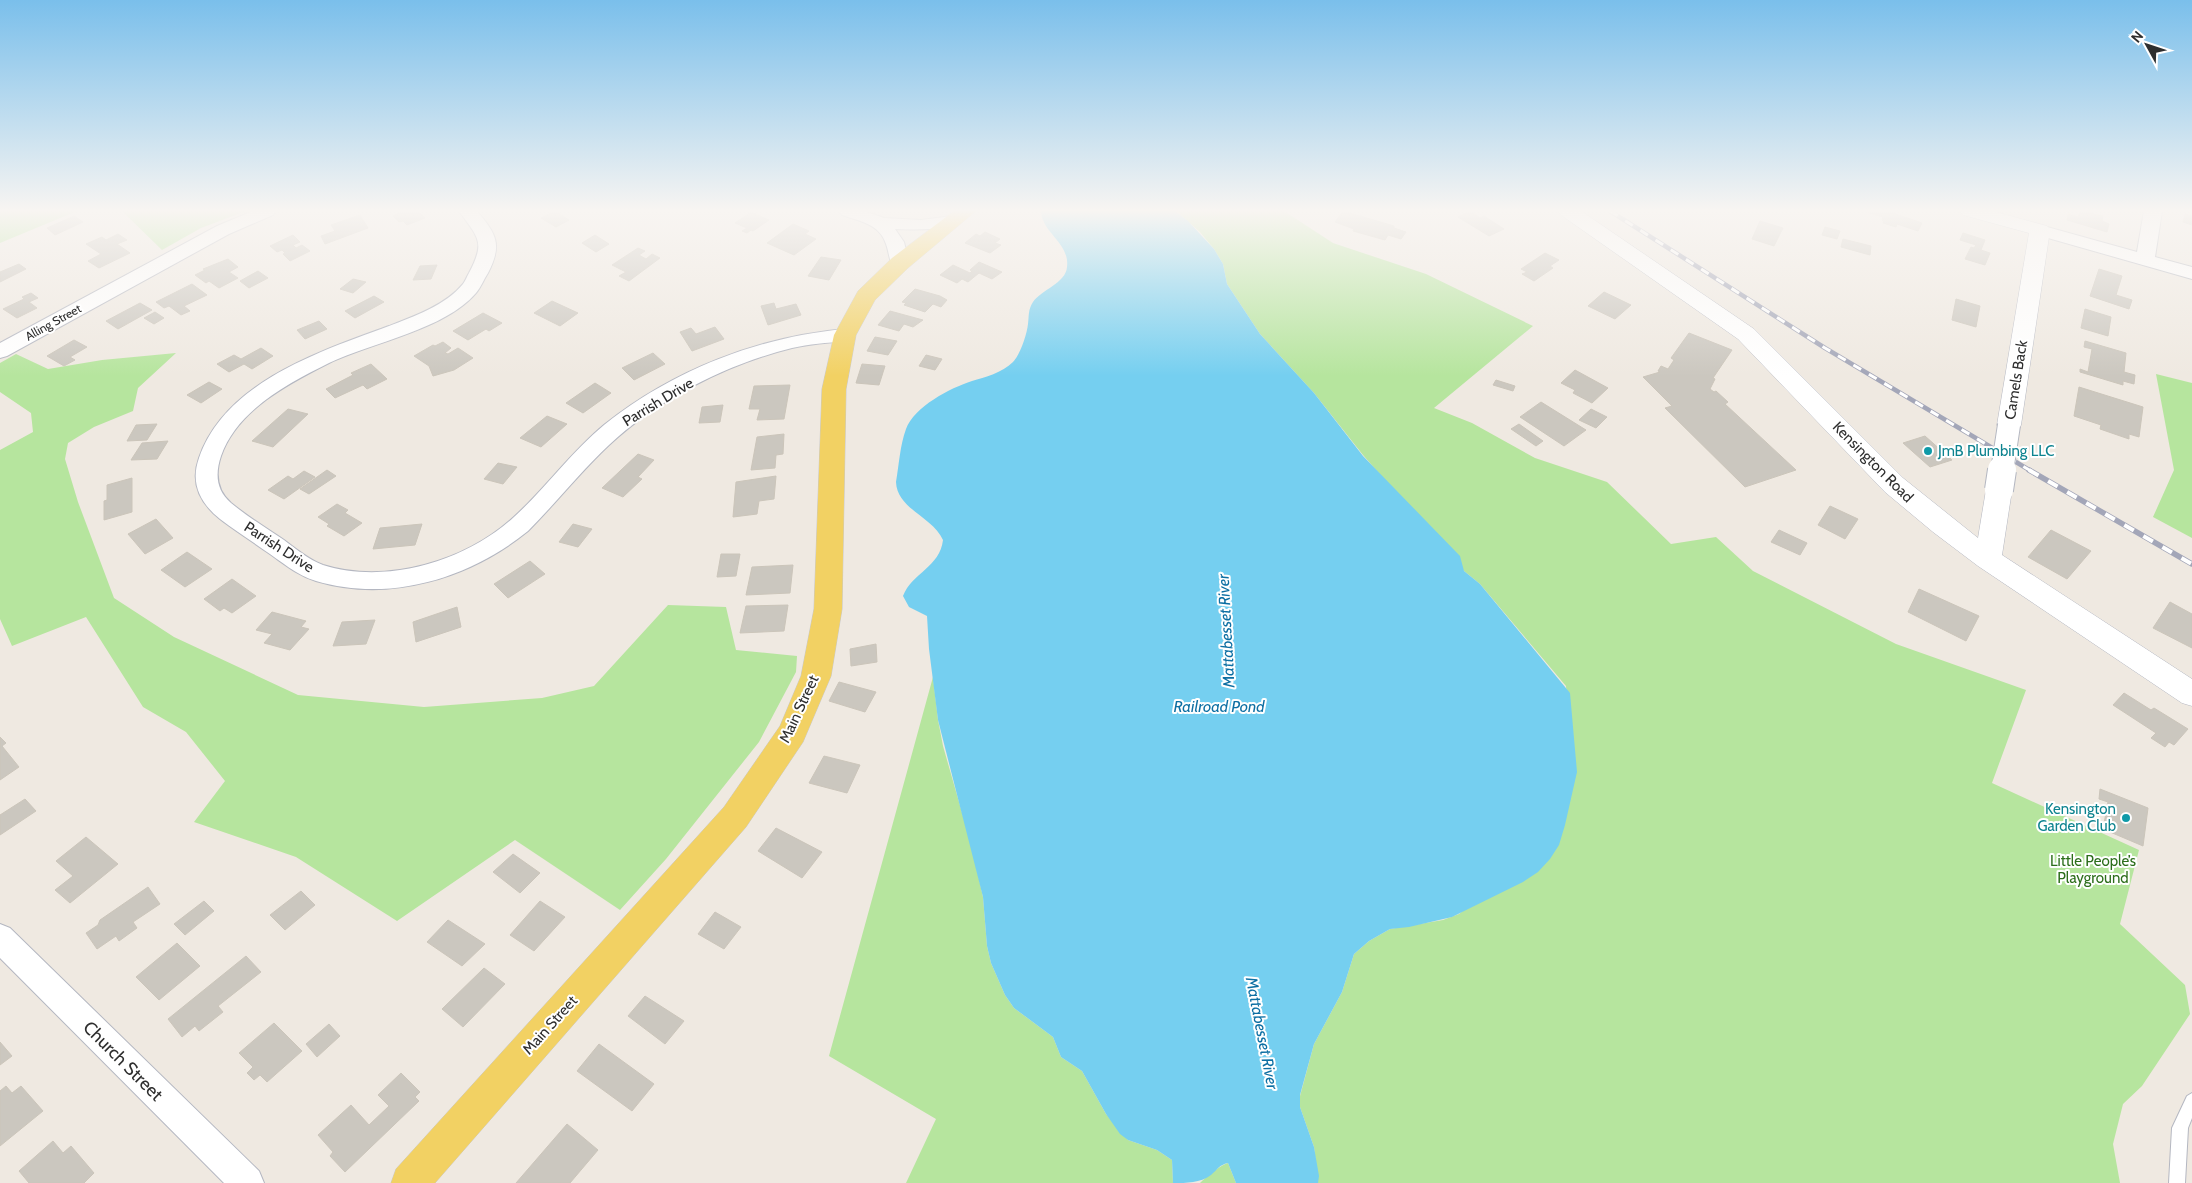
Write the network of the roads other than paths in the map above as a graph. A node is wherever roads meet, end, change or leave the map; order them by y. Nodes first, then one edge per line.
1 (156, 266) edge
2 (483, 266) edge
3 (897, 266) edge
4 (1648, 266) edge
5 (2034, 266) edge
6 (2167, 266) edge
7 (2192, 273) edge
8 (846, 335) junction
9 (0, 351) edge
10 (1988, 559) junction
11 (2192, 694) edge
12 (3, 947) edge
13 (2192, 1101) edge
14 (247, 1183) edge
15 (410, 1183) edge
16 (2177, 1183) edge

1 - 9 street, Alling Street
2 - 8 street, Parrish Drive
3 - 8 main road, Main Street
4 - 10 street, Kensington Road
5 - 10 street, Camels Back, bridge
6 - 7 street
8 - 15 main road, Main Street
10 - 11 street, Kensington Road
12 - 14 street, Church Street
13 - 16 lane

